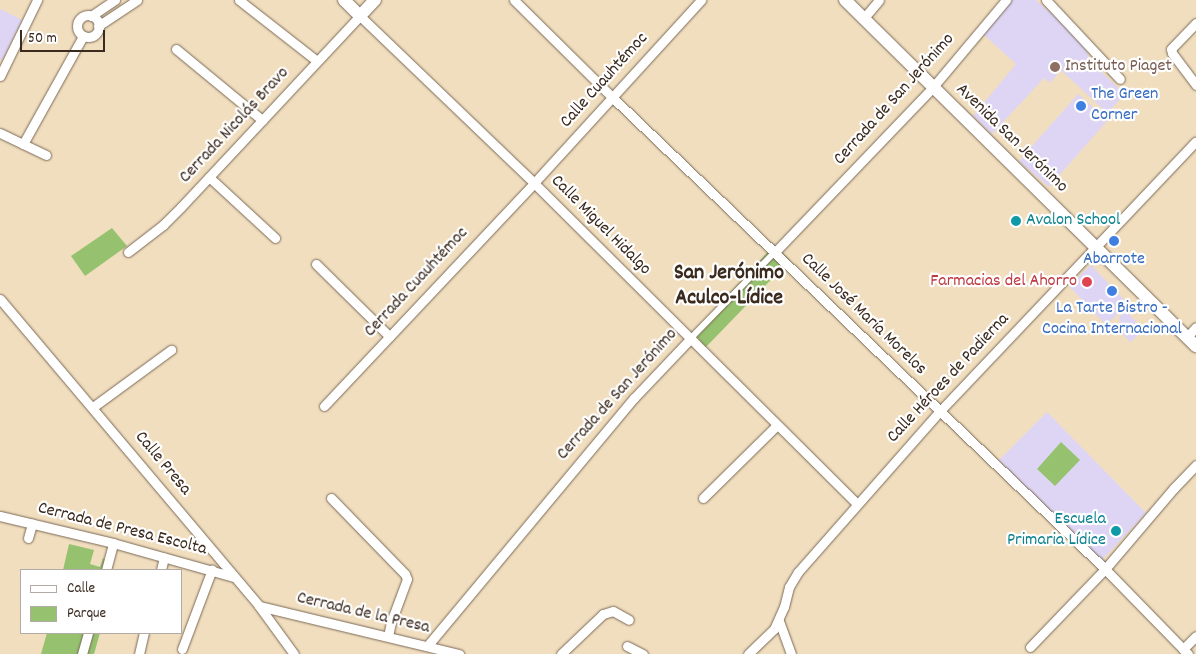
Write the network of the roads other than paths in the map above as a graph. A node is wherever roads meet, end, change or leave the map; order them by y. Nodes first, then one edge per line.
1 (37, 0) edge
2 (115, 0) edge
3 (137, 0) edge
4 (239, 0) edge
5 (344, 0) edge
6 (375, 0) edge
7 (514, 0) edge
8 (701, 0) edge
9 (845, 0) edge
10 (879, 0) edge
11 (1006, 0) edge
12 (1046, 0) edge
13 (91, 16) junction
14 (360, 16) junction
15 (864, 18) junction
16 (1196, 23) edge
17 (98, 26) junction
18 (83, 36) junction
19 (176, 49) dead end
20 (317, 61) junction
21 (0, 76) edge
22 (1120, 79) dead end
23 (1196, 84) edge
24 (933, 87) junction
25 (612, 97) junction
26 (262, 120) junction
27 (0, 133) edge
28 (1196, 141) edge
29 (23, 144) junction
30 (46, 155) dead end
31 (209, 177) junction
32 (534, 183) junction
33 (275, 238) dead end
34 (1096, 246) junction
35 (128, 252) dead end
36 (775, 252) junction
37 (316, 264) dead end
38 (0, 299) edge
39 (1196, 327) edge
40 (389, 336) junction
41 (691, 338) junction
42 (1192, 341) edge
43 (171, 350) dead end
44 (324, 406) dead end
45 (93, 407) junction
46 (939, 412) junction
47 (777, 425) junction
48 (1196, 466) edge
49 (331, 498) dead end
50 (703, 498) dead end
51 (857, 504) junction
52 (0, 516) edge
53 (32, 524) junction
54 (28, 538) dead end
55 (113, 543) junction
56 (164, 557) junction
57 (106, 569) edge
58 (160, 569) edge
59 (1105, 569) junction
60 (212, 570) junction
61 (234, 577) junction
62 (259, 606) junction
63 (629, 620) dead end
64 (780, 621) junction
65 (88, 634) edge
66 (144, 634) edge
67 (388, 636) junction
68 (1196, 636) edge
69 (428, 645) junction
70 (627, 646) dead end
71 (1030, 647) dead end
72 (182, 649) dead end
73 (1186, 651) edge
74 (82, 654) edge
75 (139, 654) edge
76 (294, 654) edge
77 (459, 654) edge
78 (561, 654) edge
79 (643, 654) edge
80 (748, 654) edge
81 (791, 654) edge

1 - 21 street
2 - 13 street
3 - 17 street
4 - 20 street
5 - 14 main road
6 - 14 main road
7 - 25 street, Calle José María Morelos
8 - 25 street, Calle Cuauhtémoc
9 - 15 main road, Avenida San Jerónimo
10 - 15 street
11 - 24 street, Cerrada de San Jerónimo
12 - 22 street
13 - 17 street
13 - 18 street
14 - 20 street, Cerrada Nicolás Bravo
14 - 32 street, Calle Miguel Hidalgo
15 - 24 main road, Avenida San Jerónimo
16 - 23 street
17 - 18 street
18 - 29 street
19 - 26 street
20 - 26 street, Cerrada Nicolás Bravo
24 - 34 main road, Avenida San Jerónimo
24 - 36 street, Cerrada de San Jerónimo
25 - 32 street, Calle Cuauhtémoc
25 - 36 street, Calle José María Morelos
26 - 31 street, Cerrada Nicolás Bravo
27 - 29 street
28 - 34 street, Calle Héroes de Padierna
29 - 30 street
31 - 33 street
31 - 35 street, Cerrada Nicolás Bravo
32 - 40 street, Cerrada Cuauhtémoc
32 - 41 street, Calle Miguel Hidalgo
34 - 42 main road, Avenida San Jerónimo
34 - 46 street, Calle Héroes de Padierna
36 - 41 street, Cerrada de San Jerónimo
36 - 46 street, Calle José María Morelos
37 - 40 street
38 - 45 street, Calle Presa
39 - 42 street
40 - 44 street, Cerrada Cuauhtémoc
41 - 47 street, Calle Miguel Hidalgo
41 - 69 street, Cerrada de San Jerónimo
43 - 45 street
45 - 61 street, Calle Presa
46 - 51 street, Calle Héroes de Padierna
46 - 59 street, Calle José María Morelos
47 - 50 street
47 - 51 street, Calle Miguel Hidalgo
48 - 59 street
49 - 67 street
51 - 64 street, Calle Héroes de Padierna
52 - 53 street, Cerrada de Presa Escolta
53 - 54 street
53 - 55 street, Cerrada de Presa Escolta
55 - 56 street, Cerrada de Presa Escolta
55 - 57 street
56 - 58 street
56 - 60 street, Cerrada de Presa Escolta
59 - 71 street
59 - 73 street, Calle José María Morelos
60 - 61 street, Cerrada de Presa Escolta
60 - 72 street
61 - 62 street, Calle Presa
62 - 67 street, Cerrada de la Presa
62 - 76 street, Calle Presa
63 - 78 street
64 - 80 street, Calle Héroes de Padierna
64 - 81 street
65 - 74 street
66 - 75 street
67 - 69 street, Cerrada de la Presa
68 - 73 street
69 - 77 street, Cerrada de la Presa
70 - 79 street

